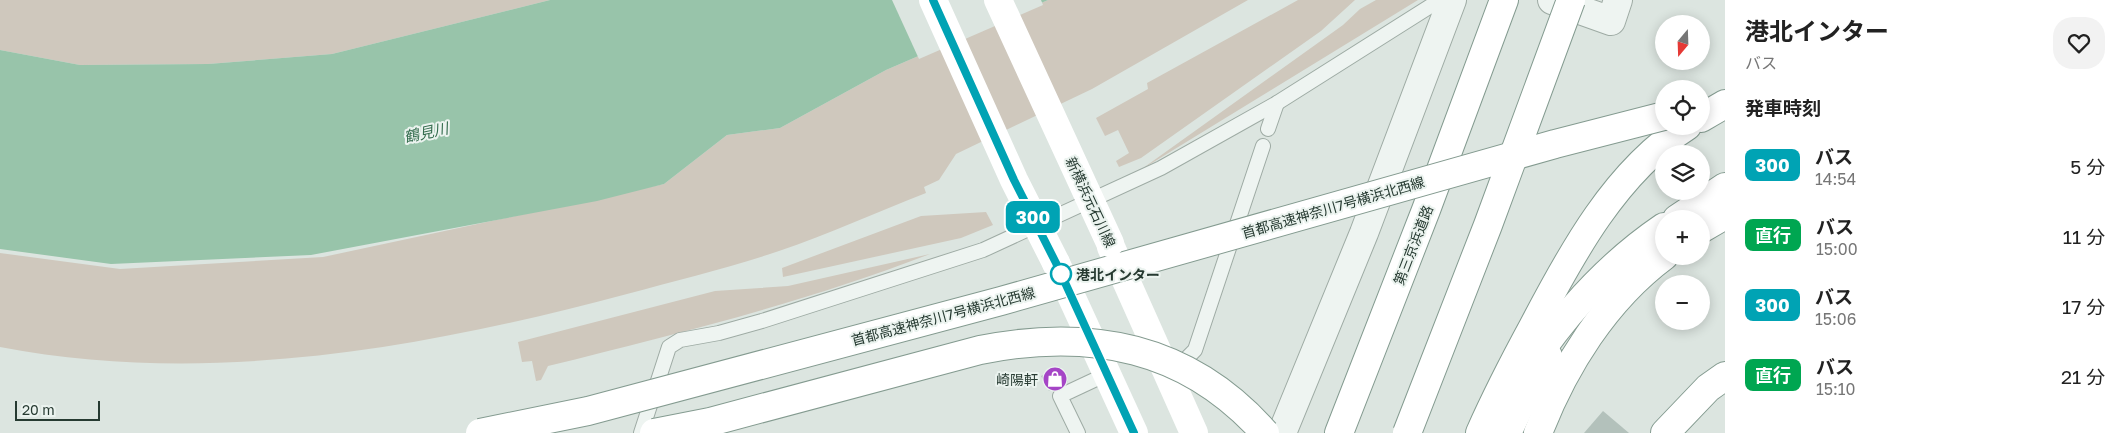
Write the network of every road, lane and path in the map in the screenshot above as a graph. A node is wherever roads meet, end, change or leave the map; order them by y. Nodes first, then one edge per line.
1 (933, 0) edge
2 (998, 0) edge
3 (1440, 0) edge
4 (1452, 0) edge
5 (1504, 0) edge
6 (1552, 0) edge
7 (1571, 0) edge
8 (1618, 0) edge
9 (1277, 103) junction
10 (1725, 104) edge
11 (1710, 106) edge
12 (1710, 113) edge
13 (1725, 116) edge
14 (1655, 118) edge
15 (1710, 118) edge
16 (1268, 129) dead end
17 (1655, 131) edge
18 (1676, 135) edge
19 (1262, 146) dead end
20 (1725, 187) edge
21 (1725, 203) edge
22 (1690, 210) edge
23 (1710, 212) edge
24 (1725, 215) edge
25 (1710, 224) edge
26 (1655, 234) edge
27 (1655, 249) edge
28 (1655, 263) edge
29 (1164, 366) junction
30 (1725, 368) edge
31 (1107, 374) junction
32 (1725, 376) edge
33 (1683, 412) junction
34 (480, 433) edge
35 (536, 433) edge
36 (641, 433) edge
37 (654, 433) edge
38 (710, 433) edge
39 (1078, 433) edge
40 (1134, 433) edge
41 (1194, 433) edge
42 (1250, 433) edge
43 (1265, 433) edge
44 (1282, 433) edge
45 (1339, 433) edge
46 (1407, 433) edge
47 (1480, 433) edge
48 (1497, 433) edge
49 (1507, 433) edge
50 (1538, 433) edge
51 (1665, 433) edge

1 - 31 main road, bridge
2 - 29 main road, 新横浜元石川線, bridge
3 - 9 lane
4 - 44 street
5 - 45 main road, 第三京浜道路
6 - 8 street
7 - 46 main road, bridge
9 - 16 lane
9 - 36 lane
10 - 11 main road
10 - 12 main road
13 - 15 main road
14 - 34 main road, 首都高速神奈川7号横浜北西線, bridge
17 - 35 main road, 首都高速神奈川7号横浜北西線
18 - 47 main road
19 - 29 lane
20 - 22 main road
21 - 23 main road
24 - 25 main road
26 - 48 main road
27 - 49 main road
28 - 50 main road
29 - 41 main road, 新横浜元石川線
30 - 33 main road
31 - 39 lane
31 - 40 main road
32 - 33 main road
33 - 51 main road
37 - 43 main road, bridge
38 - 42 main road

